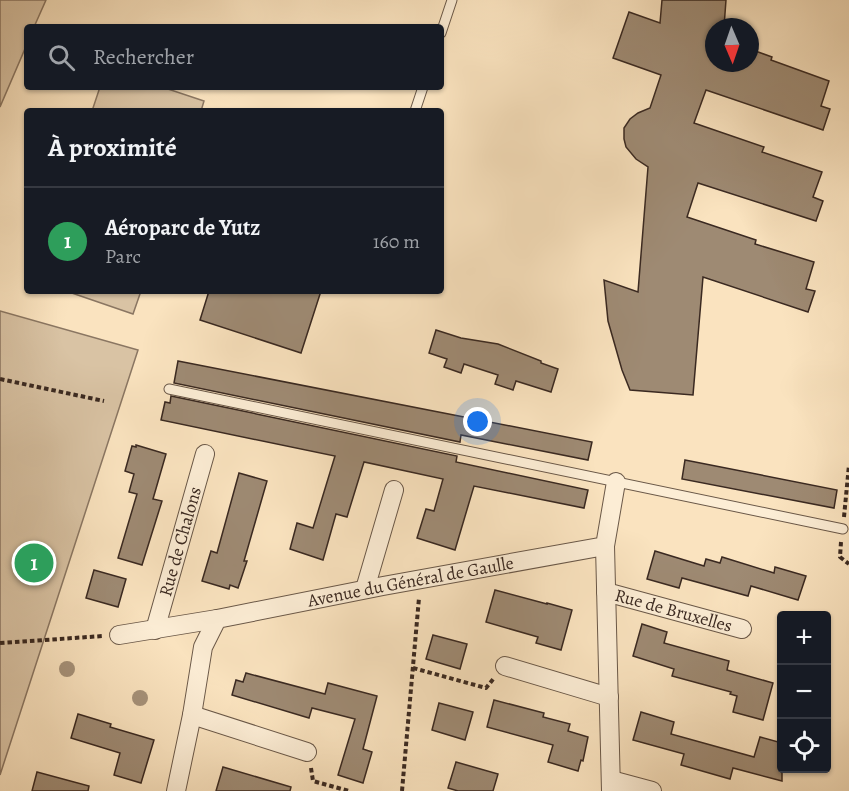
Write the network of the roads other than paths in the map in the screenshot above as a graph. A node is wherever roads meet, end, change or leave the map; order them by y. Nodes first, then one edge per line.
1 (452, 0) edge
2 (444, 24) edge
3 (422, 90) edge
4 (416, 108) edge
5 (169, 390) dead end
6 (205, 454) dead end
7 (616, 482) junction
8 (394, 490) dead end
9 (843, 529) dead end
10 (605, 546) junction
11 (365, 589) junction
12 (606, 592) junction
13 (217, 619) junction
14 (742, 629) dead end
15 (155, 630) junction
16 (119, 635) road end
17 (505, 666) road end
18 (609, 697) junction
19 (192, 715) junction
20 (307, 752) road end
21 (611, 786) edge
22 (176, 791) edge
23 (652, 791) edge

1 - 2 lane
3 - 4 lane
5 - 7 lane
6 - 15 street, Rue de Chalons
7 - 9 lane
7 - 10 street
8 - 11 street
10 - 11 street, Avenue du Général de Gaulle
10 - 12 street
11 - 13 street, Avenue du Général de Gaulle
12 - 14 street, Rue de Bruxelles
12 - 18 street
13 - 15 street, Avenue du Général de Gaulle
13 - 19 street
15 - 16 street, Avenue du Général de Gaulle
17 - 18 street
18 - 21 street
19 - 20 street
19 - 22 street
21 - 23 street

